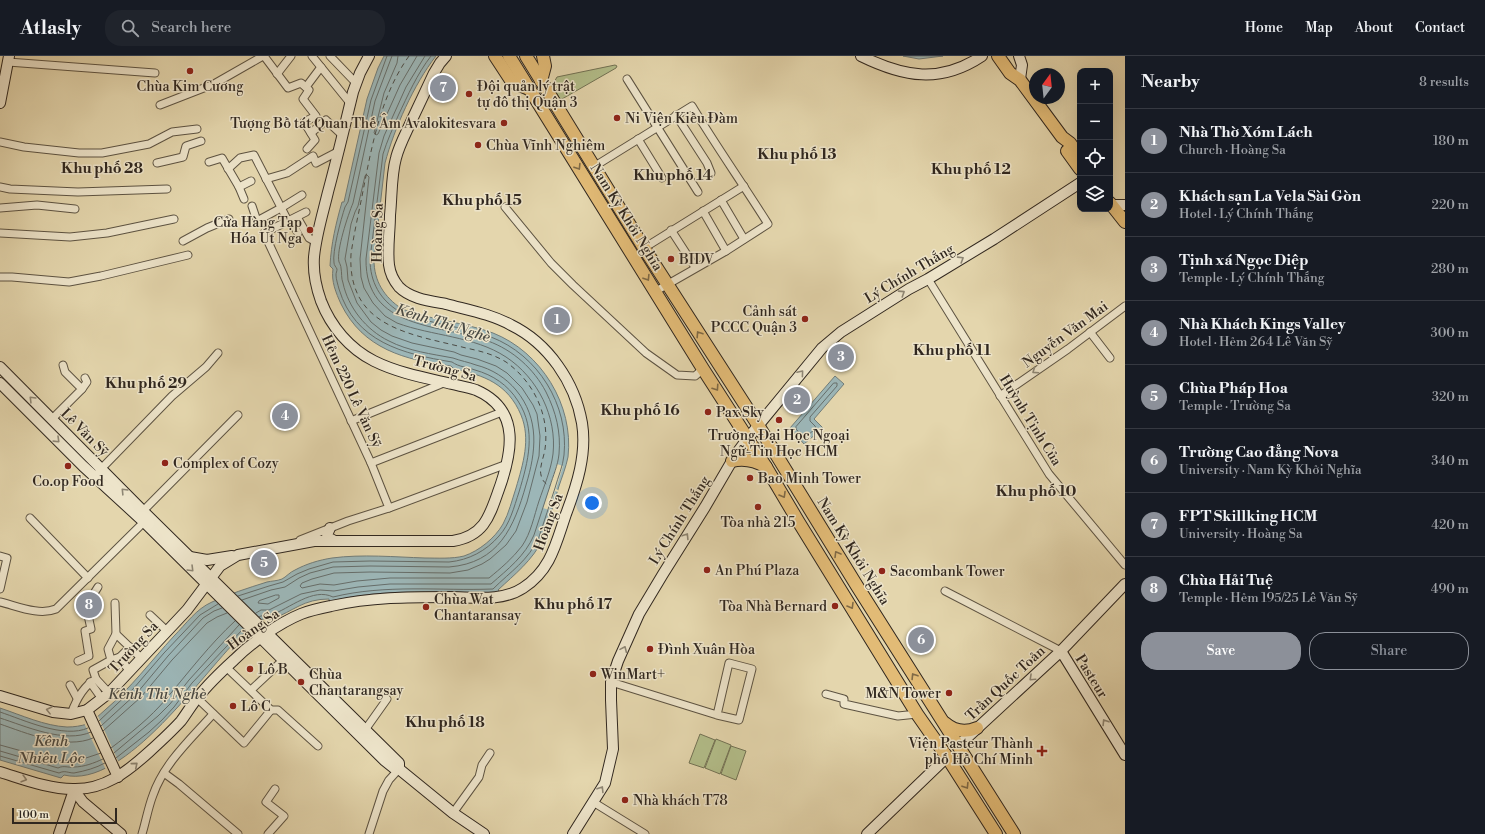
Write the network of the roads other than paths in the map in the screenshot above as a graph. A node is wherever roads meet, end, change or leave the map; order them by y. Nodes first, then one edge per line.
1 (264, 56) edge
2 (291, 56) edge
3 (312, 56) edge
4 (330, 56) edge
5 (368, 56) edge
6 (446, 56) edge
7 (495, 56) edge
8 (510, 56) edge
9 (526, 56) edge
10 (543, 56) edge
11 (861, 56) edge
12 (982, 56) edge
13 (998, 56) edge
14 (1008, 56) edge
15 (1019, 56) edge
16 (9, 59) edge
17 (321, 67) junction
18 (155, 73) dead end
19 (277, 74) junction
20 (1017, 75) junction
21 (538, 76) junction
22 (627, 79) dead end
23 (356, 83) junction
24 (306, 87) junction
25 (529, 89) junction
26 (350, 102) junction
27 (0, 103) edge
28 (160, 104) dead end
29 (557, 106) junction
30 (543, 110) junction
31 (676, 115) junction
32 (658, 126) junction
33 (197, 129) dead end
34 (311, 133) junction
35 (342, 136) junction
36 (1062, 137) junction
37 (638, 139) junction
38 (201, 141) dead end
39 (0, 142) edge
40 (307, 149) dead end
41 (339, 150) junction
42 (1077, 153) edge
43 (209, 162) dead end
44 (157, 163) dead end
45 (1077, 165) edge
46 (595, 166) junction
47 (228, 169) junction
48 (711, 173) dead end
49 (662, 178) dead end
50 (266, 179) junction
51 (251, 181) dead end
52 (1077, 185) edge
53 (744, 186) junction
54 (0, 187) edge
55 (239, 187) junction
56 (167, 189) dead end
57 (698, 192) dead end
58 (302, 194) dead end
59 (244, 199) dead end
60 (721, 200) junction
61 (1113, 204) edge
62 (1125, 204) edge
63 (252, 206) dead end
64 (505, 207) dead end
65 (1113, 207) edge
66 (0, 208) edge
67 (281, 208) junction
68 (75, 209) dead end
69 (703, 211) junction
70 (306, 212) dead end
71 (174, 218) dead end
72 (229, 219) dead end
73 (292, 219) junction
74 (1125, 224) edge
75 (671, 230) junction
76 (0, 233) edge
77 (298, 233) dead end
78 (744, 239) junction
79 (183, 241) dead end
80 (316, 242) junction
81 (644, 248) junction
82 (726, 250) junction
83 (188, 255) dead end
84 (695, 267) junction
85 (0, 277) edge
86 (928, 279) junction
87 (667, 284) junction
88 (656, 291) junction
89 (1125, 306) edge
90 (1090, 332) junction
91 (218, 353) dead end
92 (1110, 358) dead end
93 (64, 365) dead end
94 (0, 367) edge
95 (703, 369) junction
96 (85, 378) dead end
97 (0, 382) edge
98 (446, 382) junction
99 (82, 389) junction
100 (1000, 396) junction
101 (502, 412) junction
102 (238, 415) dead end
103 (52, 419) junction
104 (351, 421) junction
105 (758, 425) junction
106 (748, 438) junction
107 (732, 460) junction
108 (371, 463) junction
109 (507, 464) junction
110 (766, 467) junction
111 (102, 468) junction
112 (94, 476) junction
113 (389, 508) junction
114 (145, 517) junction
115 (30, 518) dead end
116 (330, 528) junction
117 (333, 540) junction
118 (289, 545) junction
119 (238, 555) junction
120 (189, 556) junction
121 (3, 557) edge
122 (1125, 565) edge
123 (88, 578) junction
124 (209, 581) junction
125 (1125, 584) edge
126 (98, 587) dead end
127 (0, 589) edge
128 (945, 592) dead end
129 (0, 602) edge
130 (115, 603) dead end
131 (150, 615) dead end
132 (167, 631) junction
133 (116, 634) junction
134 (264, 636) junction
135 (250, 646) junction
136 (130, 647) junction
137 (1061, 651) junction
138 (120, 657) junction
139 (142, 658) junction
140 (281, 658) junction
141 (112, 660) junction
142 (78, 661) dead end
143 (226, 667) junction
144 (129, 671) junction
145 (93, 680) junction
146 (612, 682) junction
147 (70, 685) dead end
148 (251, 690) junction
149 (826, 694) dead end
150 (0, 696) edge
151 (105, 696) junction
152 (383, 696) dead end
153 (77, 698) junction
154 (197, 698) junction
155 (271, 710) junction
156 (71, 714) junction
157 (213, 714) junction
158 (917, 714) junction
159 (89, 715) junction
160 (717, 715) junction
161 (942, 721) junction
162 (977, 728) junction
163 (365, 730) junction
164 (318, 746) dead end
165 (958, 746) junction
166 (490, 753) dead end
167 (1125, 755) edge
168 (947, 757) junction
169 (399, 769) junction
170 (0, 772) edge
171 (116, 773) junction
172 (164, 773) junction
173 (275, 788) dead end
174 (74, 790) junction
175 (593, 802) junction
176 (453, 813) junction
177 (59, 834) edge
178 (121, 834) edge
179 (142, 834) edge
180 (238, 834) edge
181 (268, 834) edge
182 (369, 834) edge
183 (484, 834) edge
184 (573, 834) edge
185 (645, 834) edge
186 (867, 834) edge
187 (996, 834) edge
188 (1014, 834) edge

1 - 19 street
1 - 28 street
2 - 19 street
3 - 17 street
4 - 23 street
5 - 23 street, Trường Sa
6 - 134 street, Hoàng Sa
7 - 25 main road
8 - 25 main road, Nam Kỳ Khởi Nghĩa
9 - 21 main road, Nam Kỳ Khởi Nghĩa
10 - 21 main road
11 - 12 street
13 - 20 main road
14 - 20 main road
15 - 20 street
16 - 18 street
16 - 27 street
17 - 24 street
17 - 26 street
19 - 24 street
20 - 36 main road
21 - 29 main road, Nam Kỳ Khởi Nghĩa
22 - 32 street
23 - 26 street, Trường Sa
24 - 34 street
25 - 30 main road, Nam Kỳ Khởi Nghĩa
26 - 35 street, Trường Sa
29 - 30 main road
29 - 46 main road, Nam Kỳ Khởi Nghĩa
30 -> 88 main road, Nam Kỳ Khởi Nghĩa
31 - 32 street
31 - 48 street
31 - 53 street
32 - 37 street
32 - 57 street
33 - 39 street
34 - 35 street
34 - 40 street
35 - 41 street, Trường Sa
36 - 42 main road
36 - 45 main road
37 - 46 street
37 - 49 street
38 - 44 street
41 - 50 street
41 - 80 street, Trường Sa
43 - 47 street
46 - 81 main road, Nam Kỳ Khởi Nghĩa
47 - 50 street
47 - 55 street
50 - 67 street
51 - 55 street
86 -> 52 street, Lý Chính Thắng
53 - 60 street
53 - 78 street
54 - 56 street
55 - 59 street
58 - 67 street
60 - 69 street
60 - 78 street
61 - 62 street
63 - 67 street
64 - 95 street
65 - 74 main road
66 - 68 street
67 - 73 street
69 - 75 street
69 - 82 street
70 - 73 street, Hẻm 220 Lê Văn Sỹ
71 - 76 street
72 - 79 street
73 - 77 street
73 - 80 street
73 - 104 street, Hẻm 220 Lê Văn Sỹ
75 - 81 street
75 - 84 street
78 - 82 street
80 - 98 street, Trường Sa
81 - 87 main road, Nam Kỳ Khởi Nghĩa
82 - 84 street
83 - 85 street
84 - 87 street
86 - 100 street, Huỳnh Tịnh Của
105 -> 86 street, Lý Chính Thắng
87 - 88 street, Nam Kỳ Khởi Nghĩa
105 -> 87 main road, Nam Kỳ Khởi Nghĩa
88 - 95 main road, Nam Kỳ Khởi Nghĩa
89 - 90 street, Nguyễn Văn Mai
90 - 92 street
90 -> 100 street, Nguyễn Văn Mai
91 - 111 street
93 - 99 street
103 -> 94 street, Lê Văn Sỹ
95 -> 106 main road, Nam Kỳ Khởi Nghĩa
96 - 99 street
97 -> 112 street, Lê Văn Sỹ
98 - 101 street, Trường Sa
98 - 104 street
99 - 103 street
100 - 122 street, Huỳnh Tịnh Của
101 - 108 street
101 - 109 street, Trường Sa
102 - 114 street
103 - 111 street, Lê Văn Sỹ
104 - 108 street, Hẻm 220 Lê Văn Sỹ
105 - 106 street, Lý Chính Thắng
161 -> 105 main road, Nam Kỳ Khởi Nghĩa
106 - 107 street, Lý Chính Thắng
106 - 110 main road, Nam Kỳ Khởi Nghĩa
107 - 110 main road
146 -> 107 street, Lý Chính Thắng
108 - 113 street, Hẻm 220 Lê Văn Sỹ
109 - 113 street
109 - 117 street, Trường Sa
110 -> 158 main road, Nam Kỳ Khởi Nghĩa
111 - 112 street
114 -> 111 street, Lê Văn Sỹ
112 - 114 street, Lê Văn Sỹ
113 - 116 street
114 - 120 street, Lê Văn Sỹ
114 - 123 street
114 -> 124 street, Lê Văn Sỹ
115 - 123 street
116 - 117 street
116 - 118 street
117 - 118 street, Trường Sa
118 - 119 street, Trường Sa
119 - 120 street
119 - 124 street, Trường Sa
120 - 124 street, Lê Văn Sỹ
121 - 127 street
123 - 129 street
124 - 132 street, Trường Sa
124 - 134 street, Lê Văn Sỹ
125 - 137 street, Trần Quốc Toản
126 - 142 street
128 - 137 street
130 - 133 street
131 - 132 street
132 - 139 street, Trường Sa
133 - 136 street
133 - 141 street
134 - 135 street, Hoàng Sa
134 - 140 street
134 - 163 street
135 - 140 street
135 - 143 street, Hoàng Sa
136 - 138 street
136 - 139 street
137 -> 162 street, Trần Quốc Toản
167 -> 137 street, Pasteur
138 - 141 street
138 - 144 street
139 - 144 street, Trường Sa
140 - 148 street
140 - 169 street
141 - 145 street
143 - 148 street
143 - 154 street, Hoàng Sa
144 - 151 street, Trường Sa
145 - 151 street
145 - 153 street
146 - 160 street
175 -> 146 street, Lý Chính Thắng
147 - 153 street
148 - 155 street
149 - 158 street
156 -> 150 street, Trường Sa
151 - 159 street, Trường Sa
152 - 163 street
153 - 156 street
154 - 157 street
171 -> 154 street, Hoàng Sa
155 - 157 street
155 - 164 street
156 - 159 street, Trường Sa
157 - 172 street
158 - 168 main road, Nam Kỳ Khởi Nghĩa
159 - 171 street
160 - 160 street
161 - 162 main road
161 - 165 main road, Nam Kỳ Khởi Nghĩa
162 - 165 street, Trần Quốc Toản
163 - 169 street
165 - 168 street, Trần Quốc Toản
165 - 188 main road, Nam Kỳ Khởi Nghĩa
166 - 176 street
168 - 186 street, Trần Quốc Toản
168 -> 187 main road, Nam Kỳ Khởi Nghĩa
169 - 176 street
169 - 182 street
170 -> 174 street, Hoàng Sa
171 - 174 street, Hoàng Sa
172 - 179 street
172 - 180 street
173 - 181 street
174 - 177 street
174 - 178 street
175 - 184 street, Lý Chính Thắng
175 - 185 street
176 - 183 street

